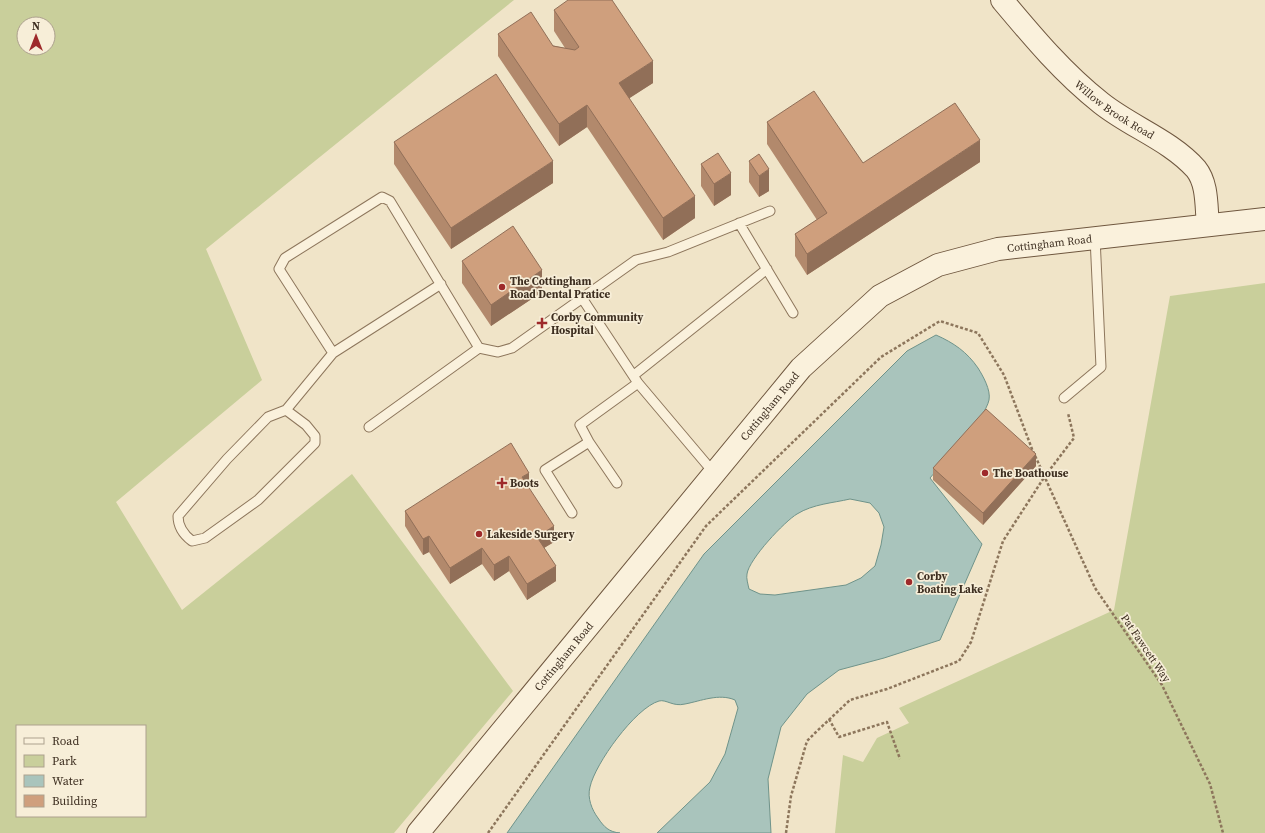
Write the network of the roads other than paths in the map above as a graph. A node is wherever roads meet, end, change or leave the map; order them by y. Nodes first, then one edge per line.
1 (1002, 0) edge
2 (770, 211) dead end
3 (1265, 219) edge
4 (739, 223) junction
5 (1208, 225) junction
6 (1095, 237) junction
7 (767, 269) junction
8 (441, 284) junction
9 (582, 298) junction
10 (793, 313) dead end
11 (479, 348) junction
12 (333, 353) junction
13 (636, 379) junction
14 (1064, 398) road end
15 (286, 410) junction
16 (369, 427) dead end
17 (589, 442) junction
18 (714, 473) junction
19 (617, 483) dead end
20 (572, 513) dead end
21 (418, 833) edge

1 - 5 street, Willow Brook Road
2 - 4 lane
3 - 5 street, Cottingham Road
4 - 7 lane
4 - 9 lane
5 - 6 street, Cottingham Road
6 - 14 lane
6 - 18 street, Cottingham Road
7 - 10 lane
7 - 13 lane
8 - 11 lane
8 - 12 lane
8 - 12 lane
9 - 11 lane
9 - 13 lane
11 - 16 lane
12 - 15 lane
13 - 17 lane
13 - 18 lane
15 - 15 lane
17 - 19 lane
17 - 20 lane
18 - 21 street, Cottingham Road

